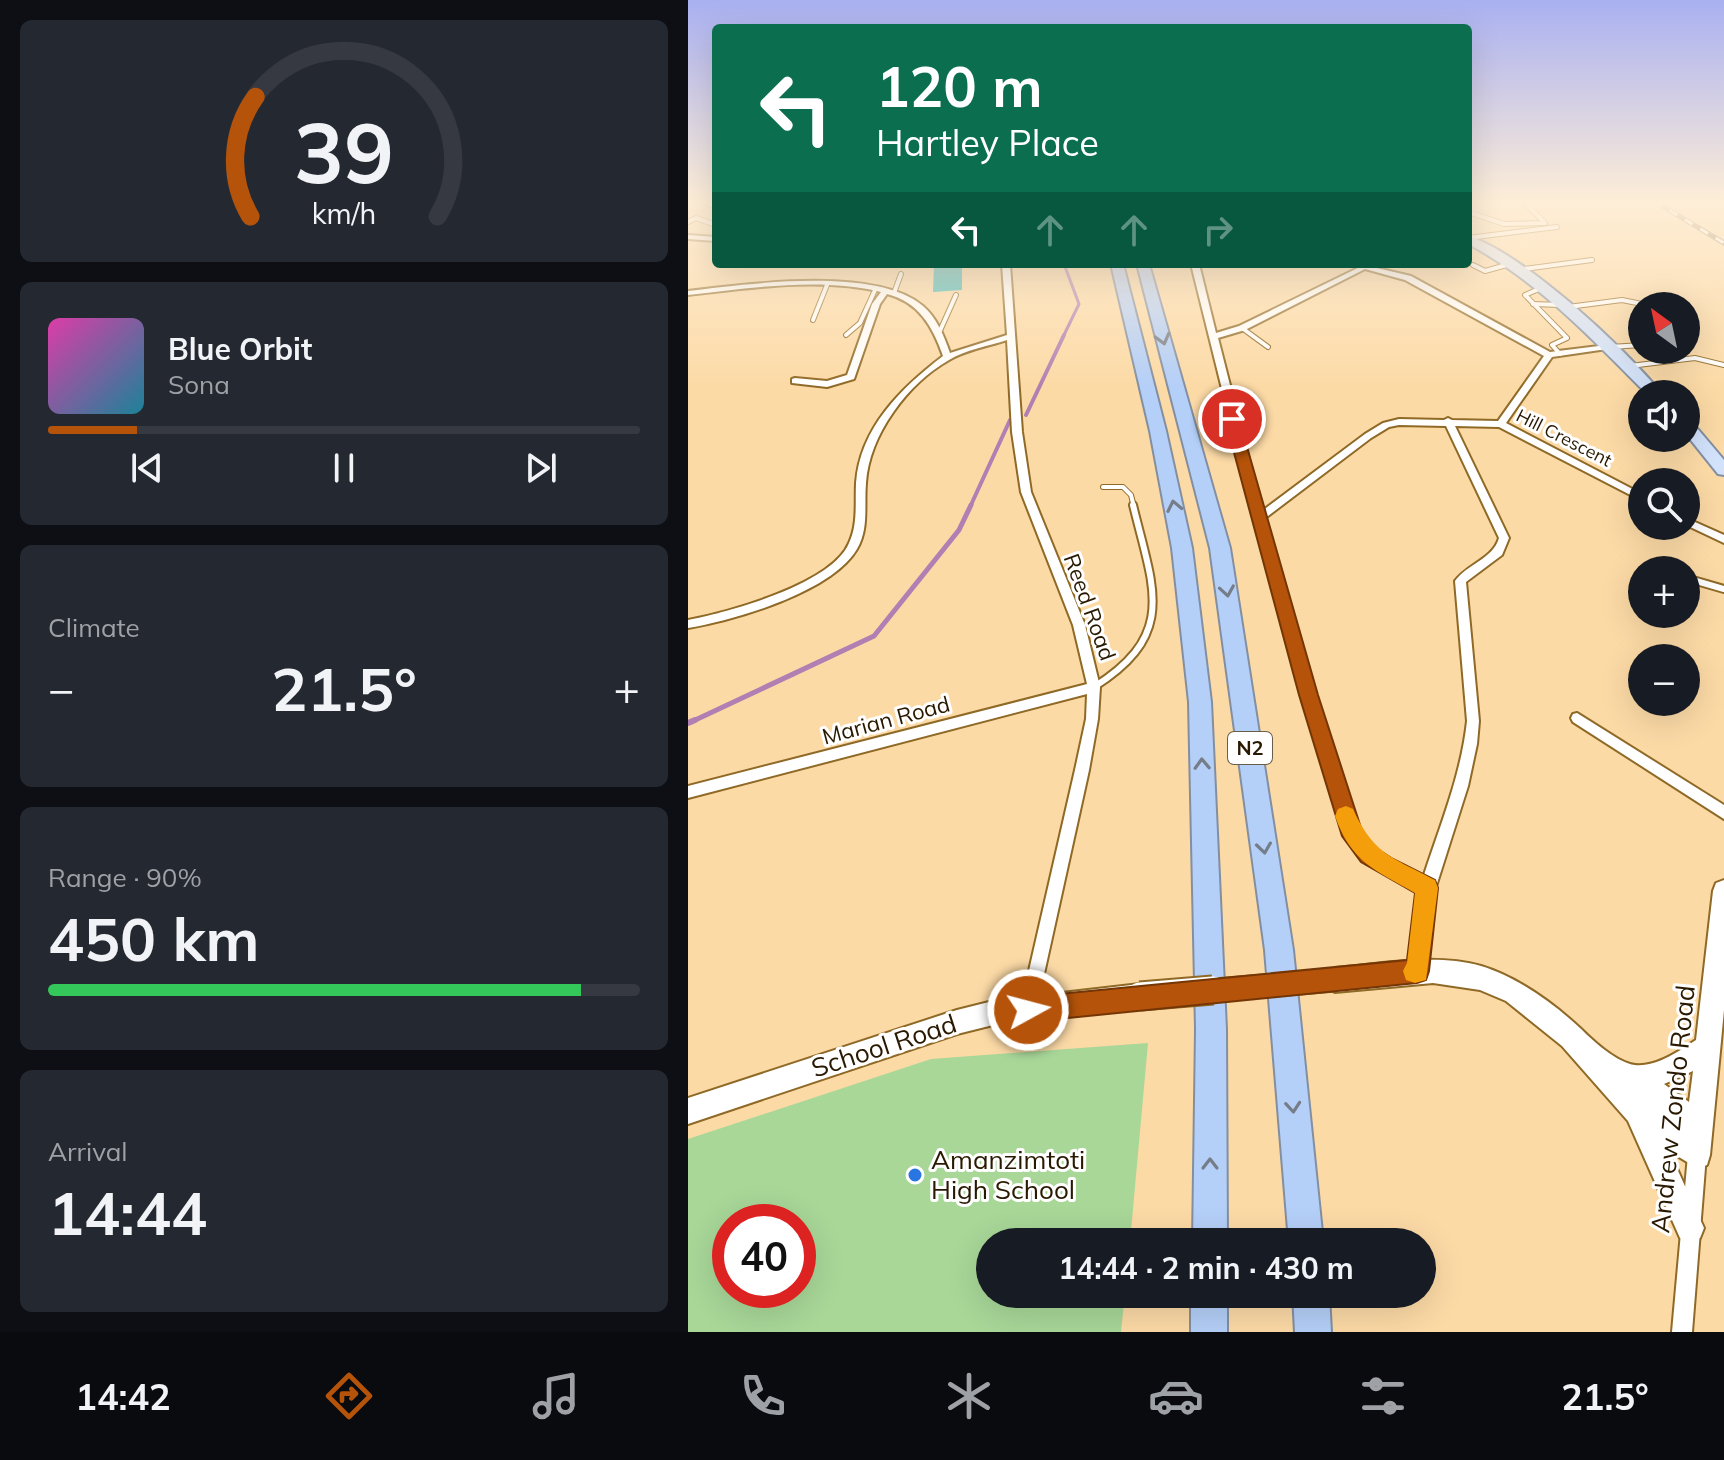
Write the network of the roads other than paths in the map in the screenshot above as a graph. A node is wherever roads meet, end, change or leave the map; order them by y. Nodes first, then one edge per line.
1 (1513, 263) edge
2 (1553, 263) edge
3 (1473, 265) dead end
4 (1518, 266) junction
5 (1006, 268) edge
6 (1118, 268) edge
7 (1144, 268) edge
8 (1196, 268) edge
9 (1358, 268) edge
10 (1374, 268) edge
11 (901, 274) dead end
12 (827, 285) junction
13 (1545, 288) junction
14 (875, 290) junction
15 (890, 292) junction
16 (688, 293) edge
17 (956, 295) dead end
18 (1628, 301) edge
19 (1533, 304) junction
20 (1563, 306) junction
21 (813, 320) dead end
22 (1242, 328) junction
23 (939, 333) junction
24 (846, 335) dead end
25 (1011, 336) junction
26 (1213, 337) junction
27 (1628, 346) edge
28 (1268, 347) dead end
29 (1607, 347) junction
30 (1560, 354) junction
31 (1549, 355) junction
32 (947, 357) junction
33 (1724, 365) edge
34 (1626, 366) junction
35 (1640, 380) edge
36 (795, 381) dead end
37 (1448, 421) junction
38 (1501, 424) junction
39 (1700, 434) edge
40 (1700, 441) edge
41 (1724, 452) edge
42 (1724, 470) edge
43 (1103, 487) dead end
44 (1628, 491) edge
45 (1259, 518) junction
46 (1700, 528) edge
47 (1724, 539) edge
48 (1700, 582) edge
49 (1724, 589) edge
50 (688, 624) edge
51 (1094, 687) junction
52 (1577, 718) dead end
53 (688, 792) edge
54 (1724, 813) edge
55 (1427, 888) junction
56 (1724, 891) edge
57 (1417, 971) junction
58 (1028, 1010) junction
59 (1709, 1046) junction
60 (1586, 1053) junction
61 (1633, 1078) junction
62 (688, 1111) edge
63 (1637, 1111) junction
64 (1701, 1126) junction
65 (1697, 1155) junction
66 (1210, 1228) edge
67 (1305, 1228) edge
68 (1690, 1228) junction
69 (1209, 1308) edge
70 (1312, 1308) edge
71 (1209, 1332) edge
72 (1313, 1332) edge
73 (1682, 1332) edge

1 - 4 main road
2 - 4 lane
3 - 4 lane
4 - 13 main road
5 - 25 street, Reed Road
66 -> 6 highway, N2
7 -> 67 highway, N2
8 - 26 street
9 - 22 street
10 - 31 street
11 - 15 lane
12 - 14 street
12 - 16 street
12 - 21 lane
13 - 19 lane
13 - 20 main road
14 - 15 street
14 - 24 lane
15 - 23 street
15 - 36 street
17 - 23 lane
18 - 20 lane
19 - 20 lane
19 - 30 lane
20 - 29 main road
22 - 26 street
22 - 28 lane
23 - 32 street
25 - 32 street
25 - 51 street, Reed Road
26 - 45 street
27 - 29 lane
29 - 30 street
29 - 34 main road
30 - 31 street
31 - 38 street
32 - 50 street
33 - 34 lane
34 - 35 main road
37 - 38 street, Hill Crescent
37 - 45 street, Hill Crescent
37 - 55 street
38 - 44 street, Hill Crescent
39 - 41 main road
40 - 42 main road
43 - 51 lane
45 - 55 street
46 - 47 street
48 - 49 lane
51 - 53 street, Marian Road
51 - 58 street, Reed Road
52 - 54 street
55 - 57 street
56 - 59 street, Andrew Zondo Road
57 - 58 street, School Road, bridge
57 - 60 street, School Road
58 - 62 street, School Road
59 - 61 street
59 - 64 street, Andrew Zondo Road
60 - 61 street, School Road
60 - 63 street, School Road
61 - 64 street, School Road
63 - 65 street, School Road
63 - 68 street
64 - 65 street, Andrew Zondo Road
65 - 68 street, Andrew Zondo Road
68 - 73 street, Andrew Zondo Road
69 - 71 highway
70 - 72 highway

